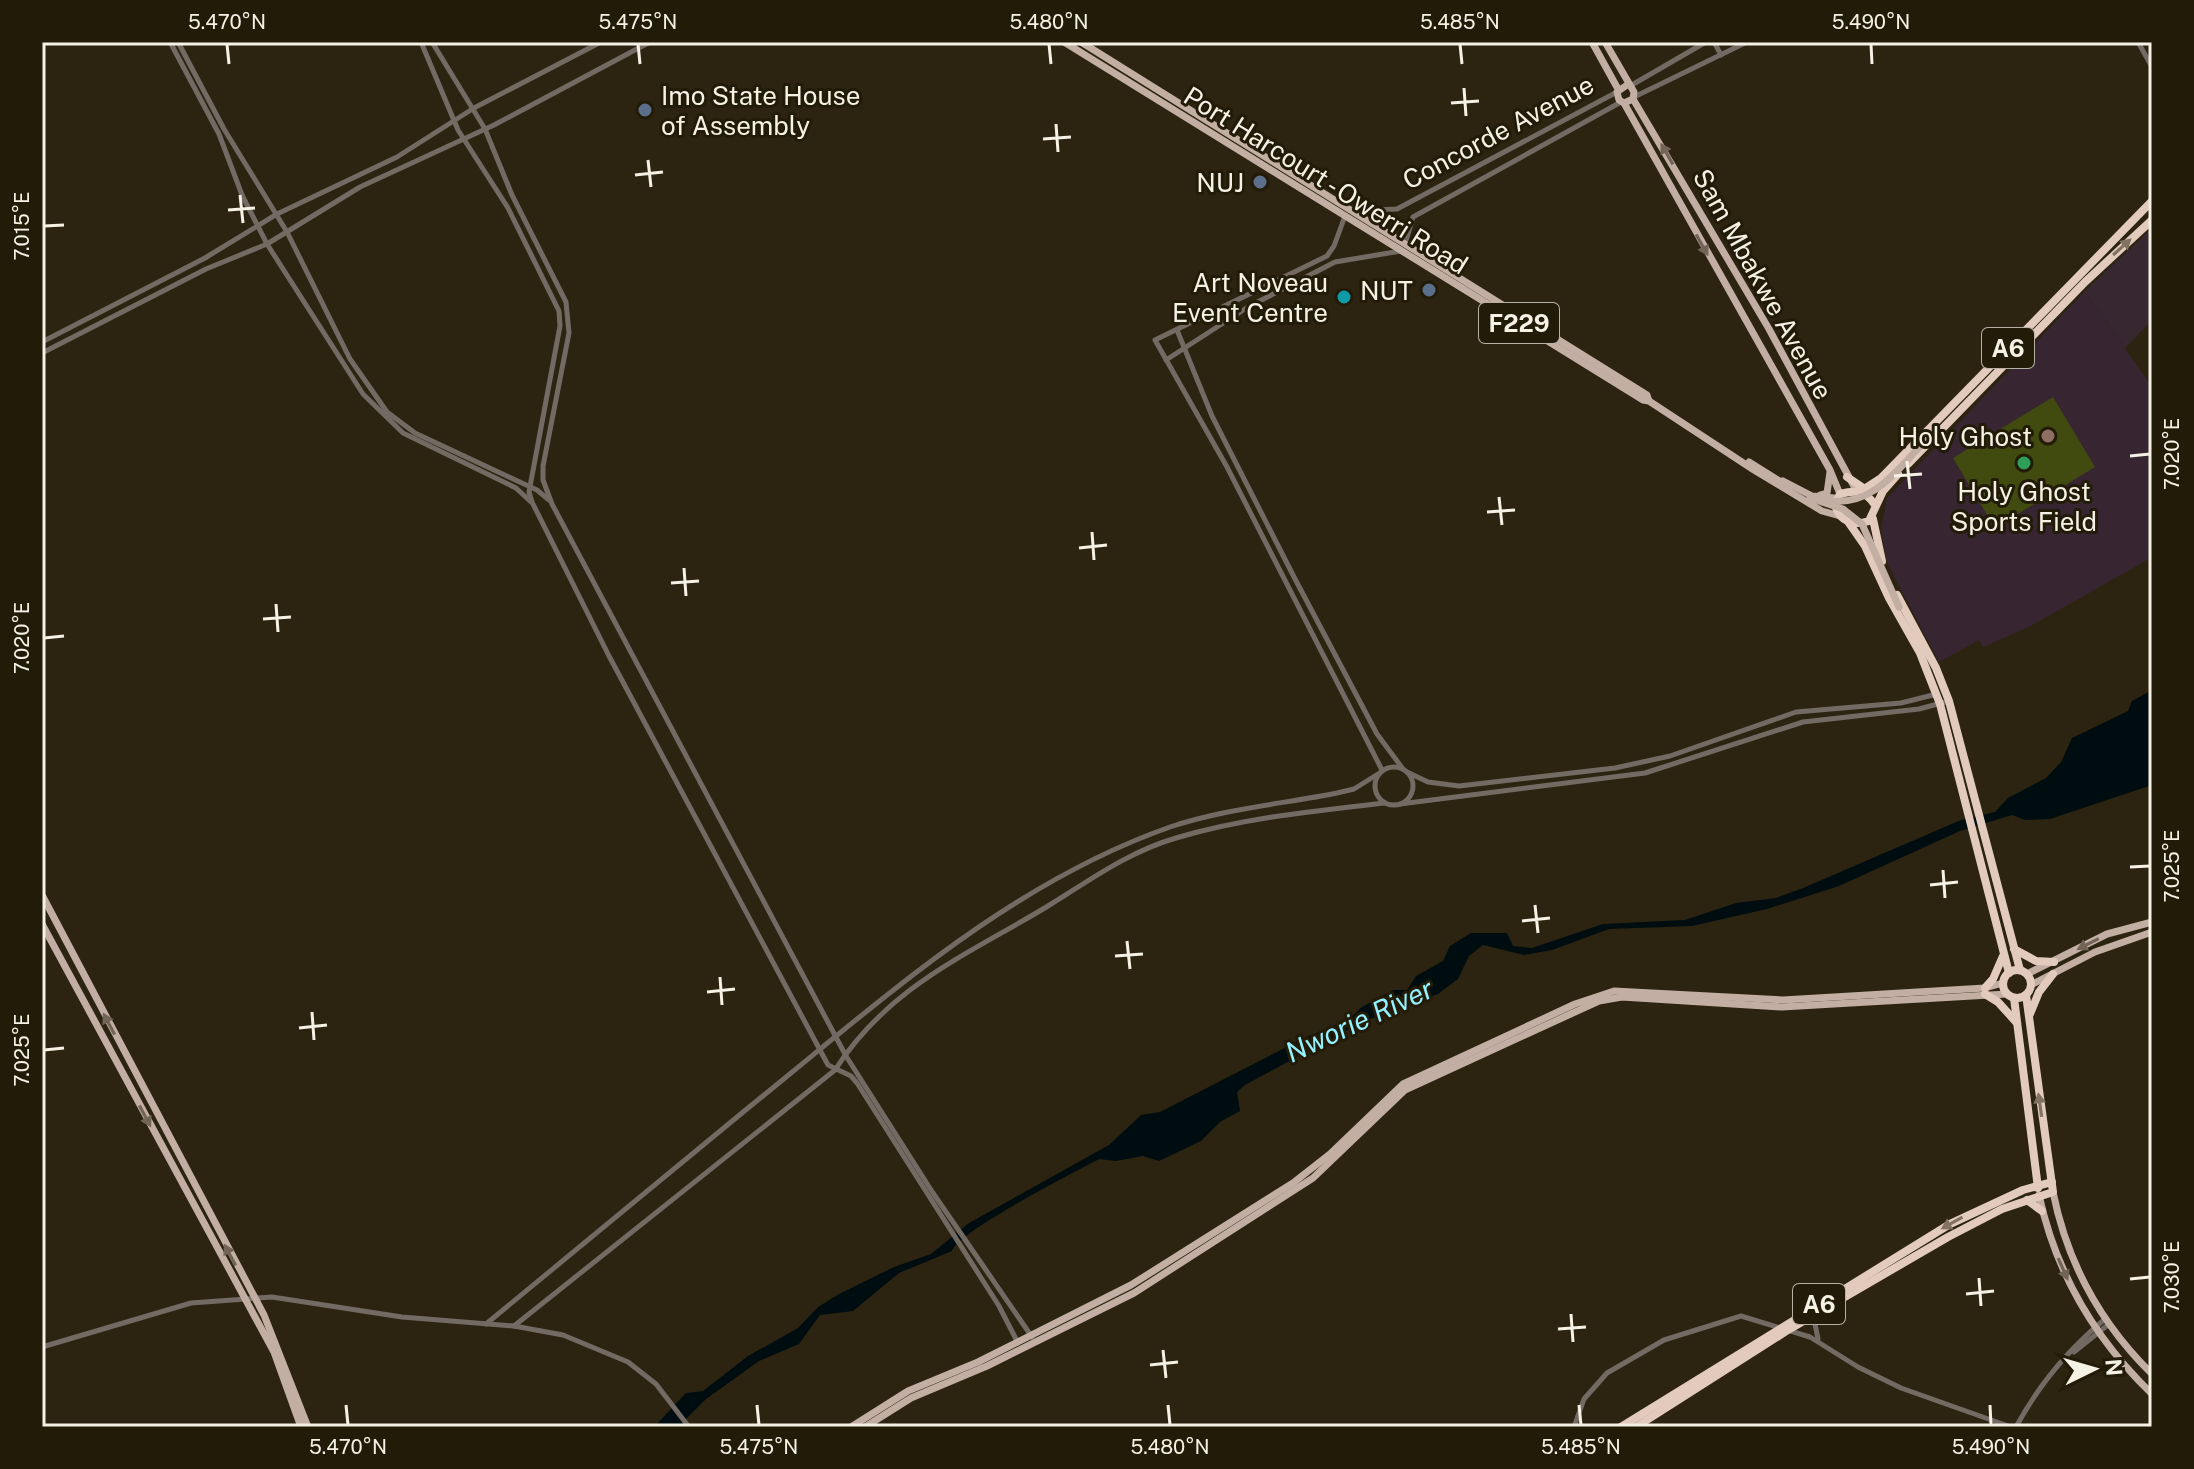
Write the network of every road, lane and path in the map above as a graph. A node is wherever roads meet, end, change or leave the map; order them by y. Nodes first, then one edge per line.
1 (170, 42) edge
2 (178, 42) edge
3 (421, 42) edge
4 (432, 42) edge
5 (601, 42) edge
6 (650, 42) edge
7 (1064, 42) edge
8 (1081, 42) edge
9 (1592, 42) edge
10 (1605, 42) edge
11 (1706, 42) edge
12 (1714, 42) edge
13 (1747, 42) edge
14 (2138, 42) edge
15 (1721, 55) junction
16 (2152, 67) edge
17 (1628, 85) junction
18 (1150, 91) junction
19 (1617, 91) junction
20 (1634, 98) junction
21 (1623, 103) junction
22 (474, 108) junction
23 (454, 120) junction
24 (485, 129) junction
25 (464, 140) junction
26 (2152, 201) edge
27 (277, 214) junction
28 (1348, 214) junction
29 (2152, 220) edge
30 (257, 225) junction
31 (287, 232) junction
32 (267, 244) junction
33 (1403, 248) junction
34 (1176, 330) junction
35 (42, 342) edge
36 (1187, 349) junction
37 (42, 353) edge
38 (1166, 360) junction
39 (1960, 397) junction
40 (1743, 460) junction
41 (1830, 470) junction
42 (1847, 477) junction
43 (1777, 478) junction
44 (1877, 481) junction
45 (530, 486) junction
46 (1858, 491) junction
47 (1838, 496) junction
48 (1812, 497) junction
49 (532, 502) junction
50 (552, 504) junction
51 (1875, 505) junction
52 (1840, 516) junction
53 (1873, 519) junction
54 (1849, 522) junction
55 (1922, 640) junction
56 (1941, 692) junction
57 (1945, 703) junction
58 (1829, 709) junction
59 (1830, 718) junction
60 (1405, 770) junction
61 (1380, 772) junction
62 (1385, 803) junction
63 (1400, 804) junction
64 (42, 895) edge
65 (2152, 922) edge
66 (42, 924) edge
67 (2152, 932) edge
68 (2009, 950) junction
69 (2054, 962) junction
70 (2024, 972) junction
71 (2009, 973) junction
72 (2053, 974) junction
73 (2003, 983) junction
74 (2031, 985) junction
75 (1985, 991) junction
76 (2026, 995) junction
77 (2011, 996) junction
78 (2029, 1019) junction
79 (2018, 1024) junction
80 (835, 1036) junction
81 (819, 1050) junction
82 (846, 1056) junction
83 (2034, 1066) junction
84 (2023, 1068) junction
85 (835, 1070) junction
86 (2036, 1172) junction
87 (2052, 1187) junction
88 (2038, 1191) junction
89 (2024, 1195) junction
90 (2042, 1211) junction
91 (955, 1231) junction
92 (961, 1241) junction
93 (243, 1299) junction
94 (253, 1299) junction
95 (1813, 1312) junction
96 (2107, 1322) junction
97 (486, 1324) junction
98 (514, 1326) junction
99 (1784, 1329) junction
100 (2096, 1331) junction
101 (1032, 1338) junction
102 (1818, 1340) junction
103 (1019, 1345) junction
104 (42, 1347) edge
105 (2152, 1374) edge
106 (2152, 1394) edge
107 (688, 1426) edge
108 (301, 1427) edge
109 (308, 1427) edge
110 (851, 1427) edge
111 (865, 1427) edge
112 (1574, 1427) edge
113 (1621, 1427) edge
114 (1636, 1427) edge
115 (2014, 1427) edge

1 - 30 street
2 - 27 street
3 - 23 street
4 - 22 street
5 - 22 street
6 - 24 street
7 - 18 main road, Port Harcourt - Owerri Road / F229
8 - 18 main road, Port Harcourt - Owerri Road / F229
9 - 19 main road
10 - 17 main road
11 - 17 street, Concorde Avenue
12 - 15 street
13 - 15 street, Concorde Avenue
14 - 16 street
15 - 20 street, Concorde Avenue
17 - 19 main road
17 - 20 main road, Sam Mbakwe Avenue
18 - 28 main road, Port Harcourt - Owerri Road / F229
19 - 21 main road, Sam Mbakwe Avenue
19 - 28 street, Concorde Avenue
20 - 21 main road
42 -> 20 main road, Sam Mbakwe Avenue
21 - 33 street, Concorde Avenue
21 -> 41 main road, Sam Mbakwe Avenue
22 - 23 street
22 - 24 street
23 - 25 street
23 - 27 street
24 - 25 street
24 - 50 street
25 - 31 street
25 - 45 street
26 - 39 highway, A6
27 - 30 street
27 - 31 street
28 - 33 main road, Port Harcourt - Owerri Road / F229
28 - 34 street
51 -> 29 highway, A6
30 - 32 street
30 - 35 street
31 - 32 street
31 - 45 street
32 - 37 street
32 - 49 street
33 - 36 street
33 - 40 main road, Port Harcourt - Owerri Road / F229
34 - 36 street
34 - 38 street
36 - 38 street
36 - 60 street
38 - 61 street
39 - 44 highway, A6
39 - 48 main road, bridge
40 - 43 main road
40 - 52 main road
41 - 47 main road, Sam Mbakwe Avenue
41 - 48 main road
42 - 44 highway
42 - 46 main road, Sam Mbakwe Avenue
43 - 48 main road
43 - 48 main road
44 - 46 highway, A6
45 - 49 street
45 - 50 street
46 - 47 highway, A6
46 - 51 highway
47 - 48 main road
47 - 52 highway
48 - 55 main road, bridge
49 - 81 street
50 - 80 street
51 - 53 highway, A6
52 - 54 highway, A6
53 - 54 highway
53 - 55 highway, A6
54 - 56 highway, A6
55 - 56 highway, A6
56 - 57 highway, A6
56 - 58 street
57 - 59 street
57 - 68 highway, A6
58 - 59 street
58 - 60 street
59 - 63 street
60 - 61 street
60 - 63 street
61 - 62 street
61 - 80 street
62 - 63 street
62 - 82 street
94 -> 64 main road
65 -> 69 main road
66 -> 93 main road
67 - 72 main road
68 - 69 highway
68 - 70 highway, A6
68 - 71 highway, A6
68 - 75 highway
69 - 70 main road
70 - 71 highway
70 - 74 highway, A6
71 - 73 highway
72 - 74 main road
72 - 78 highway
73 - 75 main road
73 - 77 highway
74 - 76 highway
75 - 77 main road
75 - 79 highway
75 - 101 main road
76 - 77 highway
76 - 78 highway
77 - 79 highway
78 - 83 highway
79 - 84 highway
80 - 81 street
80 - 82 street
81 - 85 street
81 - 97 street
82 - 85 street
82 - 91 street
83 - 84 highway
87 -> 83 highway
84 - 86 highway
85 - 91 street
85 - 98 street
86 - 88 highway
86 - 89 highway, A6
87 - 88 highway, A6
87 - 96 main road
88 - 89 highway, A6
88 - 90 main road
89 - 90 highway
89 - 95 highway, A6
90 -> 100 main road
91 - 92 street
92 - 101 street
92 - 103 street
93 - 94 street
93 - 104 street
93 - 108 main road
94 - 97 street
94 - 109 main road
95 - 99 highway, A6
95 - 102 street
96 - 100 street
96 - 105 main road
97 - 98 street
98 - 107 street
99 - 102 street
99 - 112 street
99 - 113 highway, A6
99 - 114 highway, A6
100 - 106 main road
100 - 115 street
101 - 103 main road
102 - 115 street
103 - 110 main road
103 - 111 main road

